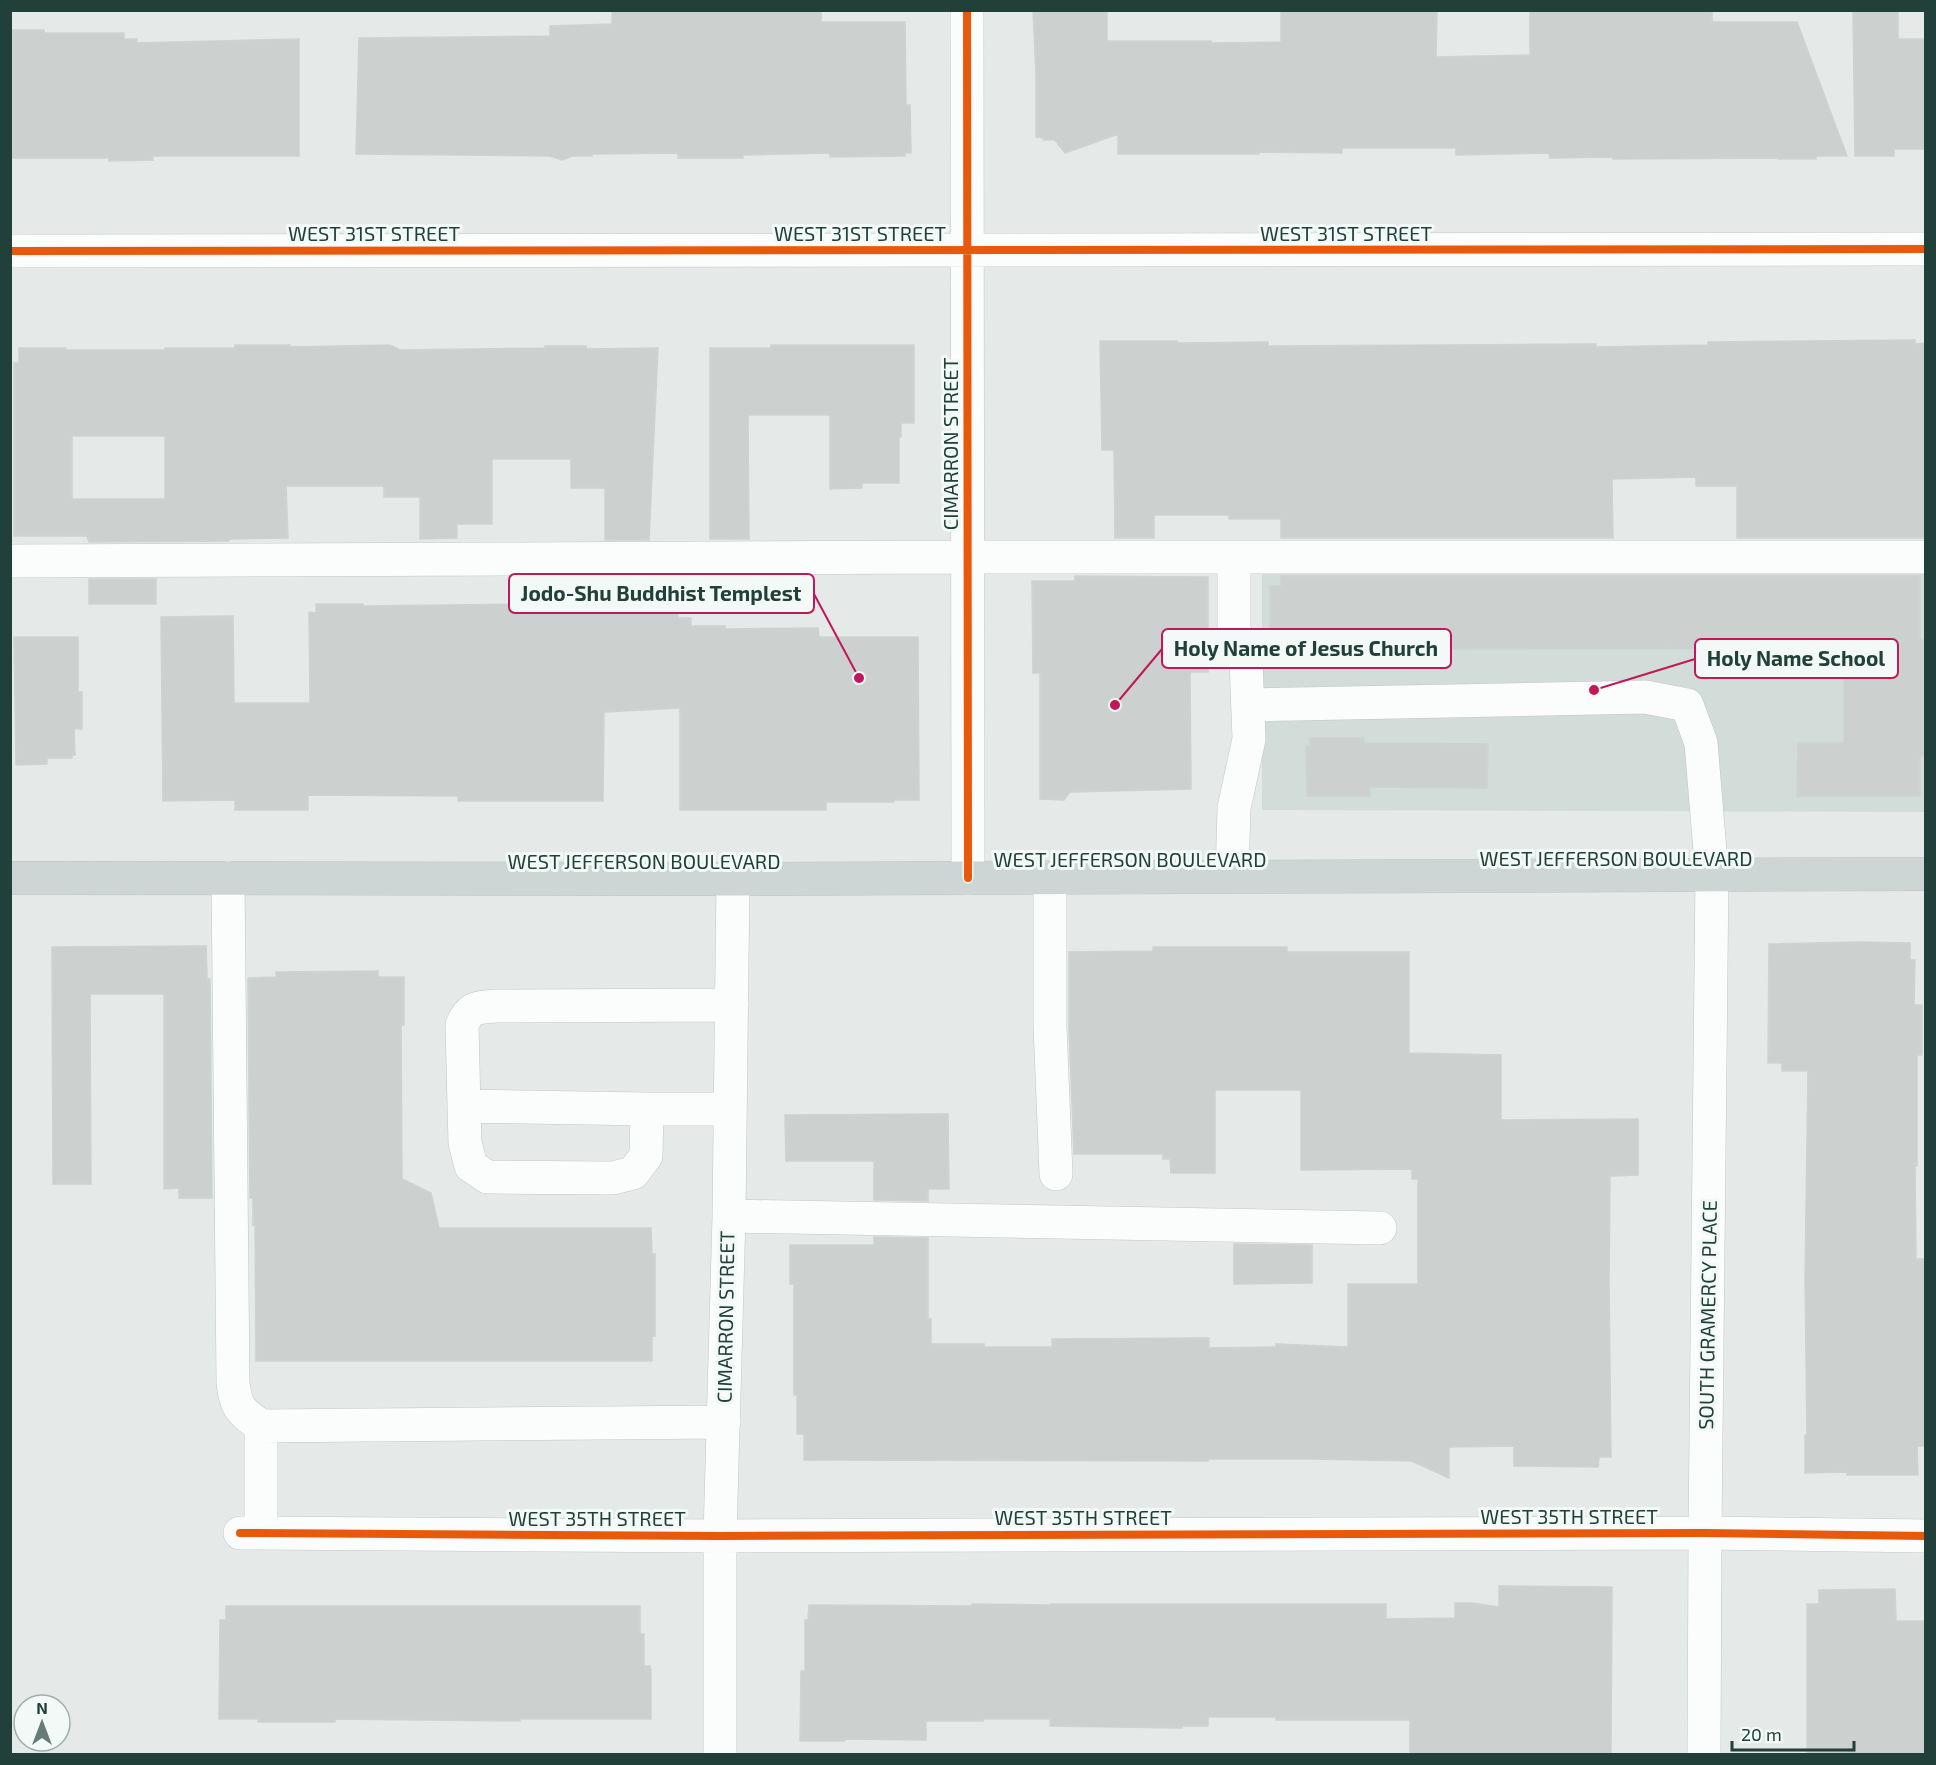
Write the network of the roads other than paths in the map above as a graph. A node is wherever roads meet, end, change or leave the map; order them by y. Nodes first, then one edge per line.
1 (967, 10) edge
2 (1926, 249) edge
3 (10, 251) edge
4 (968, 251) junction
5 (968, 557) junction
6 (1234, 557) junction
7 (1926, 557) edge
8 (10, 561) edge
9 (1248, 705) junction
10 (1926, 874) edge
11 (1712, 875) junction
12 (1232, 876) junction
13 (1050, 877) junction
14 (10, 878) edge
15 (228, 878) junction
16 (968, 878) junction
17 (733, 879) junction
18 (732, 1005) junction
19 (464, 1106) junction
20 (647, 1109) junction
21 (730, 1109) junction
22 (1056, 1174) dead end
23 (729, 1216) junction
24 (1380, 1228) dead end
25 (724, 1422) junction
26 (261, 1426) junction
27 (1705, 1533) junction
28 (720, 1536) junction
29 (1926, 1536) edge
30 (720, 1755) edge
31 (1704, 1755) edge

1 - 4 street, CIMARRON STREET
2 - 4 street, WEST 31ST STREET
3 - 4 street, WEST 31ST STREET
4 - 5 street, CIMARRON STREET
5 - 6 street
5 - 8 street
5 - 16 street, CIMARRON STREET
6 - 7 street
6 - 9 street
9 - 11 street, SOUTH GRAMERCY PLACE
9 - 12 street
10 - 11 main road, WEST JEFFERSON BOULEVARD
11 - 12 main road, WEST JEFFERSON BOULEVARD
11 - 27 street, SOUTH GRAMERCY PLACE
12 - 13 main road, WEST JEFFERSON BOULEVARD
13 - 16 main road, WEST JEFFERSON BOULEVARD
13 - 22 street
14 - 15 main road, WEST JEFFERSON BOULEVARD
15 - 17 main road, WEST JEFFERSON BOULEVARD
15 - 26 street
16 - 17 main road, WEST JEFFERSON BOULEVARD
17 - 18 street, CIMARRON STREET
18 - 19 street
18 - 21 street, CIMARRON STREET
19 - 20 street
19 - 20 street
20 - 21 street
21 - 23 street, CIMARRON STREET
23 - 24 street
23 - 25 street, CIMARRON STREET
25 - 26 street
25 - 28 street, CIMARRON STREET
26 - 28 street, WEST 35TH STREET
27 - 28 street, WEST 35TH STREET
27 - 29 street, WEST 35TH STREET
27 - 31 street, SOUTH GRAMERCY PLACE
28 - 30 street, CIMARRON STREET

